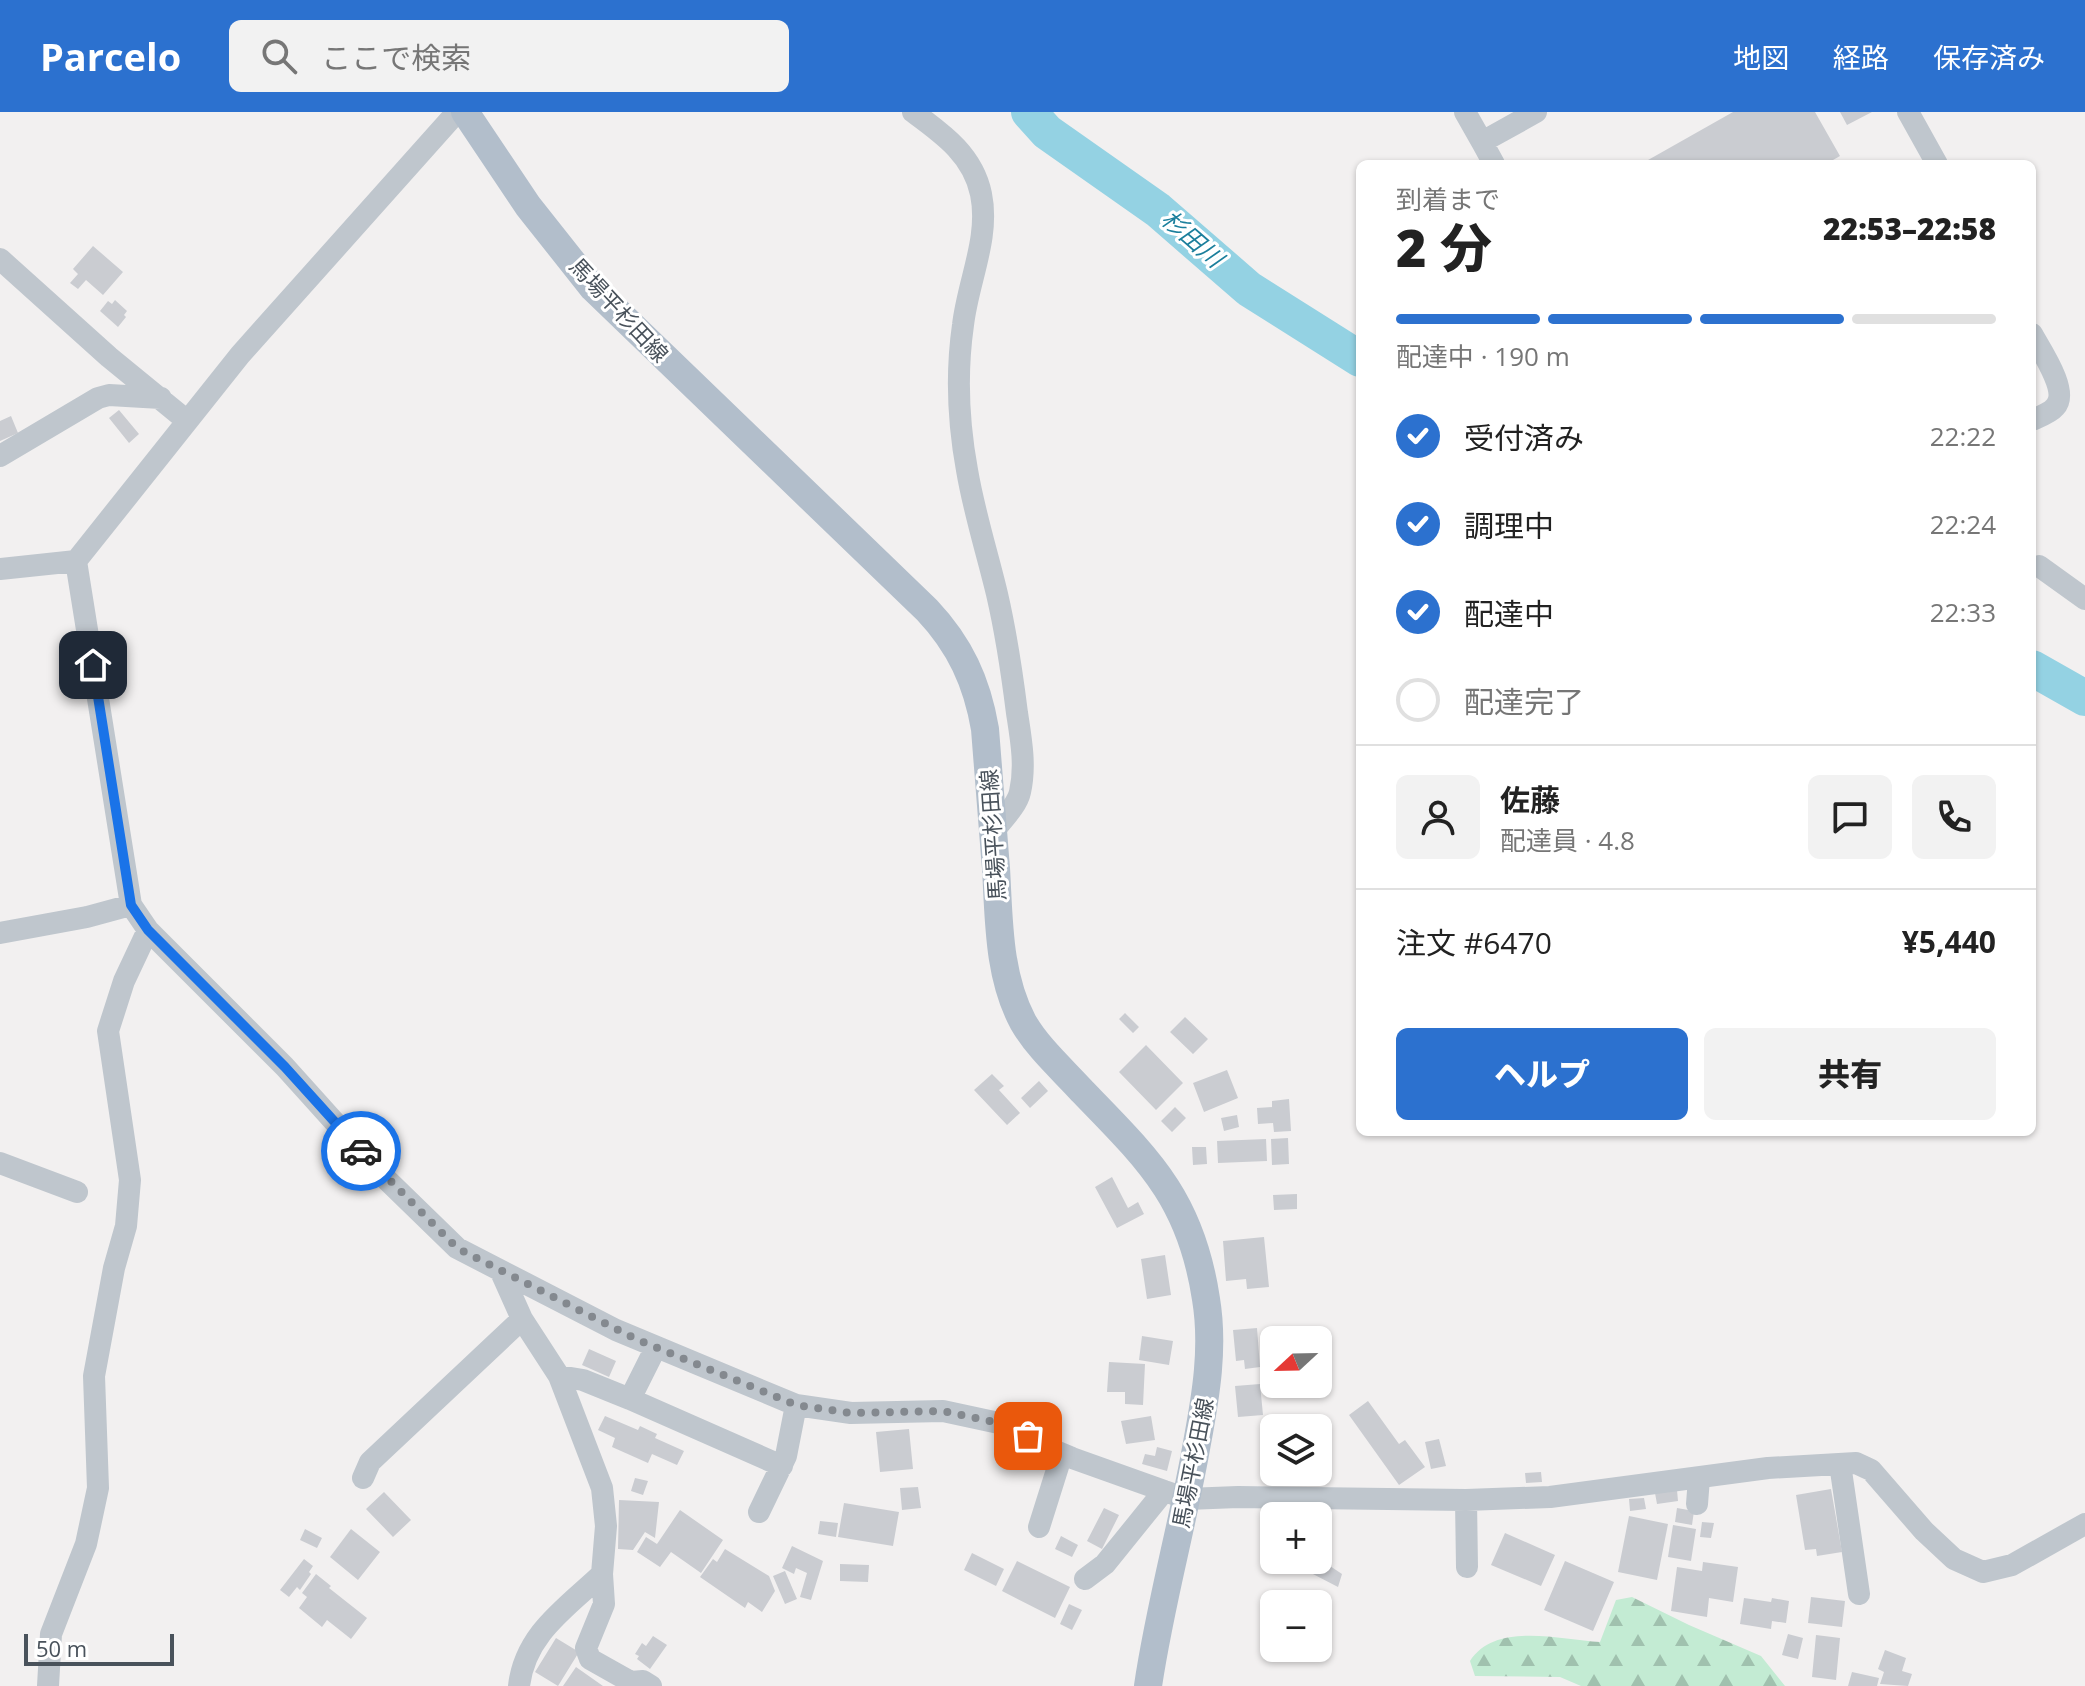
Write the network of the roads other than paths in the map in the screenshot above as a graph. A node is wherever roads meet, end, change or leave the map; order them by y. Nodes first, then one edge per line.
1 (457, 112) edge
2 (465, 112) edge
3 (913, 112) edge
4 (1465, 112) edge
5 (1536, 112) edge
6 (1908, 112) edge
7 (1482, 142) junction
8 (1492, 160) edge
9 (1935, 160) edge
10 (0, 259) edge
11 (2036, 341) edge
12 (161, 398) junction
13 (2036, 418) edge
14 (186, 420) junction
15 (0, 456) edge
16 (76, 561) junction
17 (2039, 566) dead end
18 (0, 569) edge
19 (2085, 599) edge
20 (993, 832) junction
21 (131, 905) junction
22 (148, 930) junction
23 (0, 933) edge
24 (0, 1163) edge
25 (77, 1192) dead end
26 (501, 1272) junction
27 (522, 1319) junction
28 (656, 1347) junction
29 (559, 1376) junction
30 (630, 1399) junction
31 (796, 1405) junction
32 (1062, 1454) junction
33 (1840, 1464) junction
34 (782, 1466) junction
35 (363, 1478) dead end
36 (1699, 1478) junction
37 (1175, 1495) junction
38 (1466, 1500) junction
39 (1697, 1504) dead end
40 (759, 1512) dead end
41 (2085, 1524) edge
42 (1039, 1527) dead end
43 (1467, 1567) dead end
44 (602, 1574) junction
45 (1085, 1579) dead end
46 (1859, 1594) dead end
47 (48, 1686) edge
48 (519, 1686) edge
49 (651, 1686) edge
50 (1148, 1686) edge

1 - 14 street
2 - 20 main road, 馬場平杉田線
3 - 20 street
4 - 7 street
5 - 7 street
6 - 9 street
7 - 8 street
10 - 12 street
11 - 13 street
12 - 14 street
12 - 15 street
14 - 16 street
16 - 18 street
16 - 21 street
17 - 19 street
20 - 37 main road, 馬場平杉田線
21 - 22 street
21 - 23 street
22 - 26 street
22 - 47 street
24 - 25 street
26 - 27 street
26 - 28 street
27 - 29 street
27 - 35 street
28 - 30 street
28 - 31 street
29 - 30 street
29 - 44 street
30 - 34 street
31 - 32 street
31 - 34 street
32 - 37 street
32 - 42 street
33 - 36 street
33 - 41 street
33 - 46 street
34 - 40 street
36 - 38 street
36 - 39 street
37 - 38 street
37 - 45 street
37 - 50 main road, 馬場平杉田線
38 - 43 street
44 - 48 street
44 - 49 street

